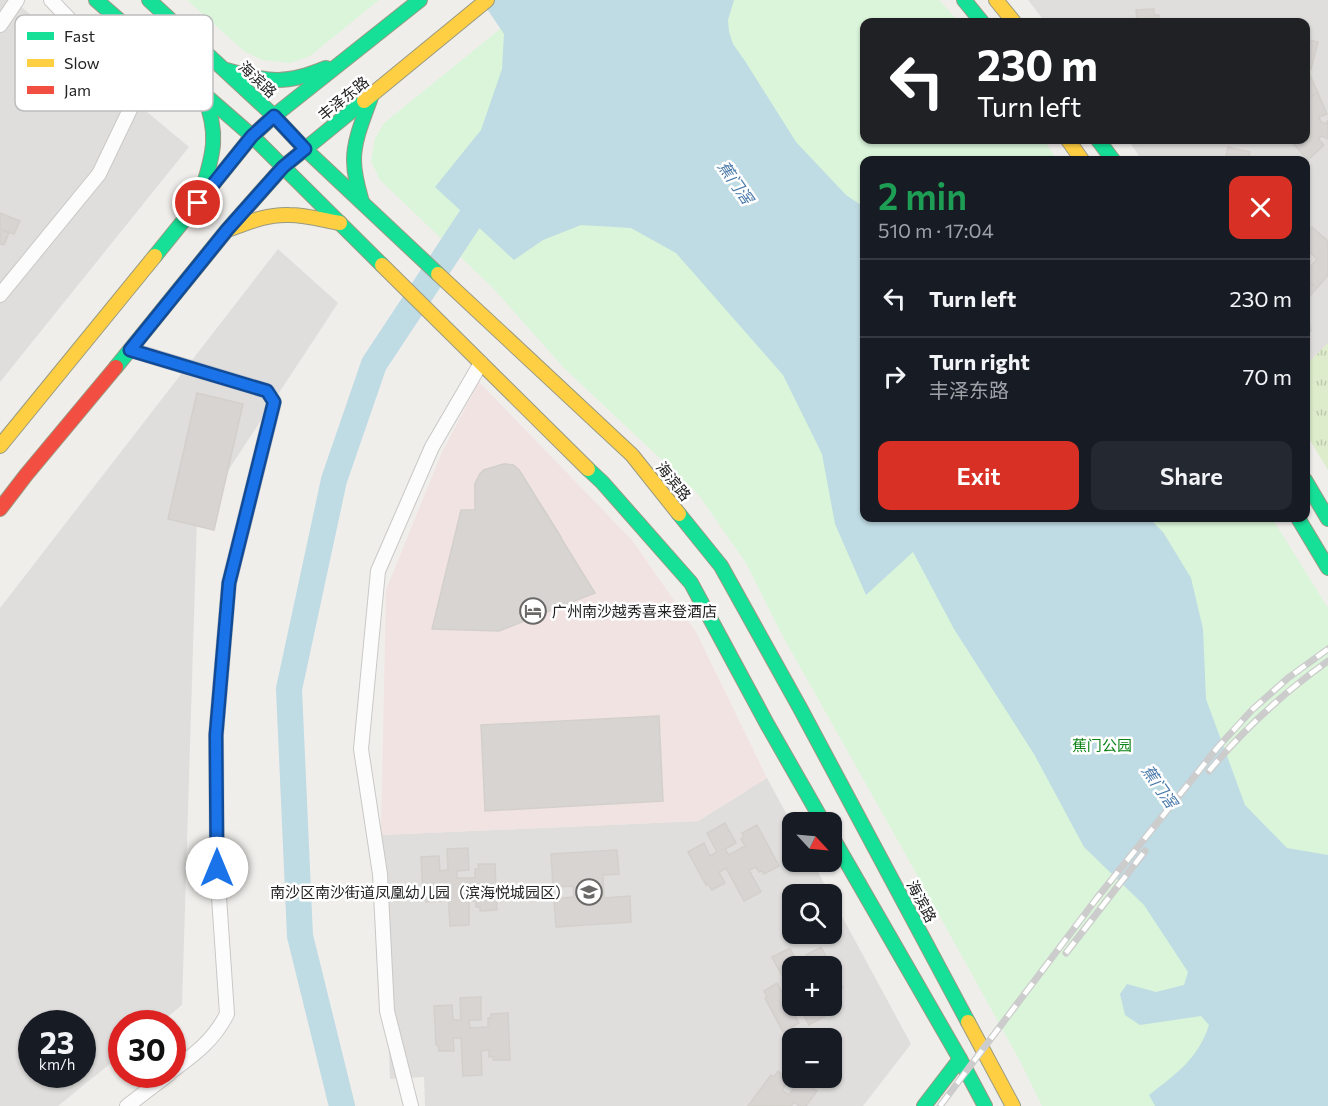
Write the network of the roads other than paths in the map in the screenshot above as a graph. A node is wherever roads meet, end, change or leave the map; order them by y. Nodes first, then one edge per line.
1 (17, 0) edge
2 (51, 0) edge
3 (96, 0) edge
4 (149, 0) edge
5 (420, 0) edge
6 (487, 0) edge
7 (964, 0) edge
8 (996, 0) edge
9 (65, 15) edge
10 (113, 15) edge
11 (165, 15) edge
12 (979, 18) edge
13 (1011, 18) edge
14 (0, 25) edge
15 (213, 59) edge
16 (345, 60) junction
17 (224, 69) junction
18 (371, 96) junction
19 (213, 102) edge
20 (129, 111) edge
21 (210, 111) edge
22 (274, 116) junction
23 (252, 136) junction
24 (305, 149) junction
25 (283, 167) junction
26 (362, 202) junction
27 (198, 203) junction
28 (340, 224) junction
29 (227, 230) junction
30 (0, 295) edge
31 (130, 350) junction
32 (481, 363) junction
33 (0, 446) edge
34 (1310, 488) edge
35 (0, 508) edge
36 (1328, 519) edge
37 (1300, 522) edge
38 (1328, 568) edge
39 (817, 812) edge
40 (842, 854) edge
41 (960, 1059) junction
42 (186, 1061) edge
43 (151, 1088) edge
44 (982, 1100) edge
45 (128, 1106) edge
46 (411, 1106) edge
47 (924, 1106) edge
48 (969, 1106) edge
49 (1013, 1106) edge

1 - 14 street
2 - 9 street
3 - 10 street
4 - 11 street, 海滨路
5 - 16 street, 丰泽东路
6 - 18 street, 丰泽东路
7 - 12 street
8 - 13 street
15 - 17 street, 海滨路
16 - 17 street
16 - 22 street, 丰泽东路
17 - 22 street, 海滨路
18 - 24 street, 丰泽东路
18 - 26 street
19 - 23 street
20 - 30 street
21 - 27 street
22 - 23 street, 丰泽东路
22 - 24 street, 海滨路
23 - 25 street
23 - 27 street, 丰泽东路
24 - 25 street, 丰泽东路
24 - 26 street, 海滨路
25 - 28 street
25 - 29 street, 丰泽东路
26 - 49 street, 海滨路
27 - 33 street, 丰泽东路
28 - 29 street
28 - 32 street
29 - 31 street, 丰泽东路
31 - 35 street, 丰泽东路
31 - 42 street
32 - 39 street
32 - 46 street
34 - 36 street
37 - 38 street
40 - 41 street
41 - 44 street
41 - 47 street
43 - 45 street
44 - 48 street

